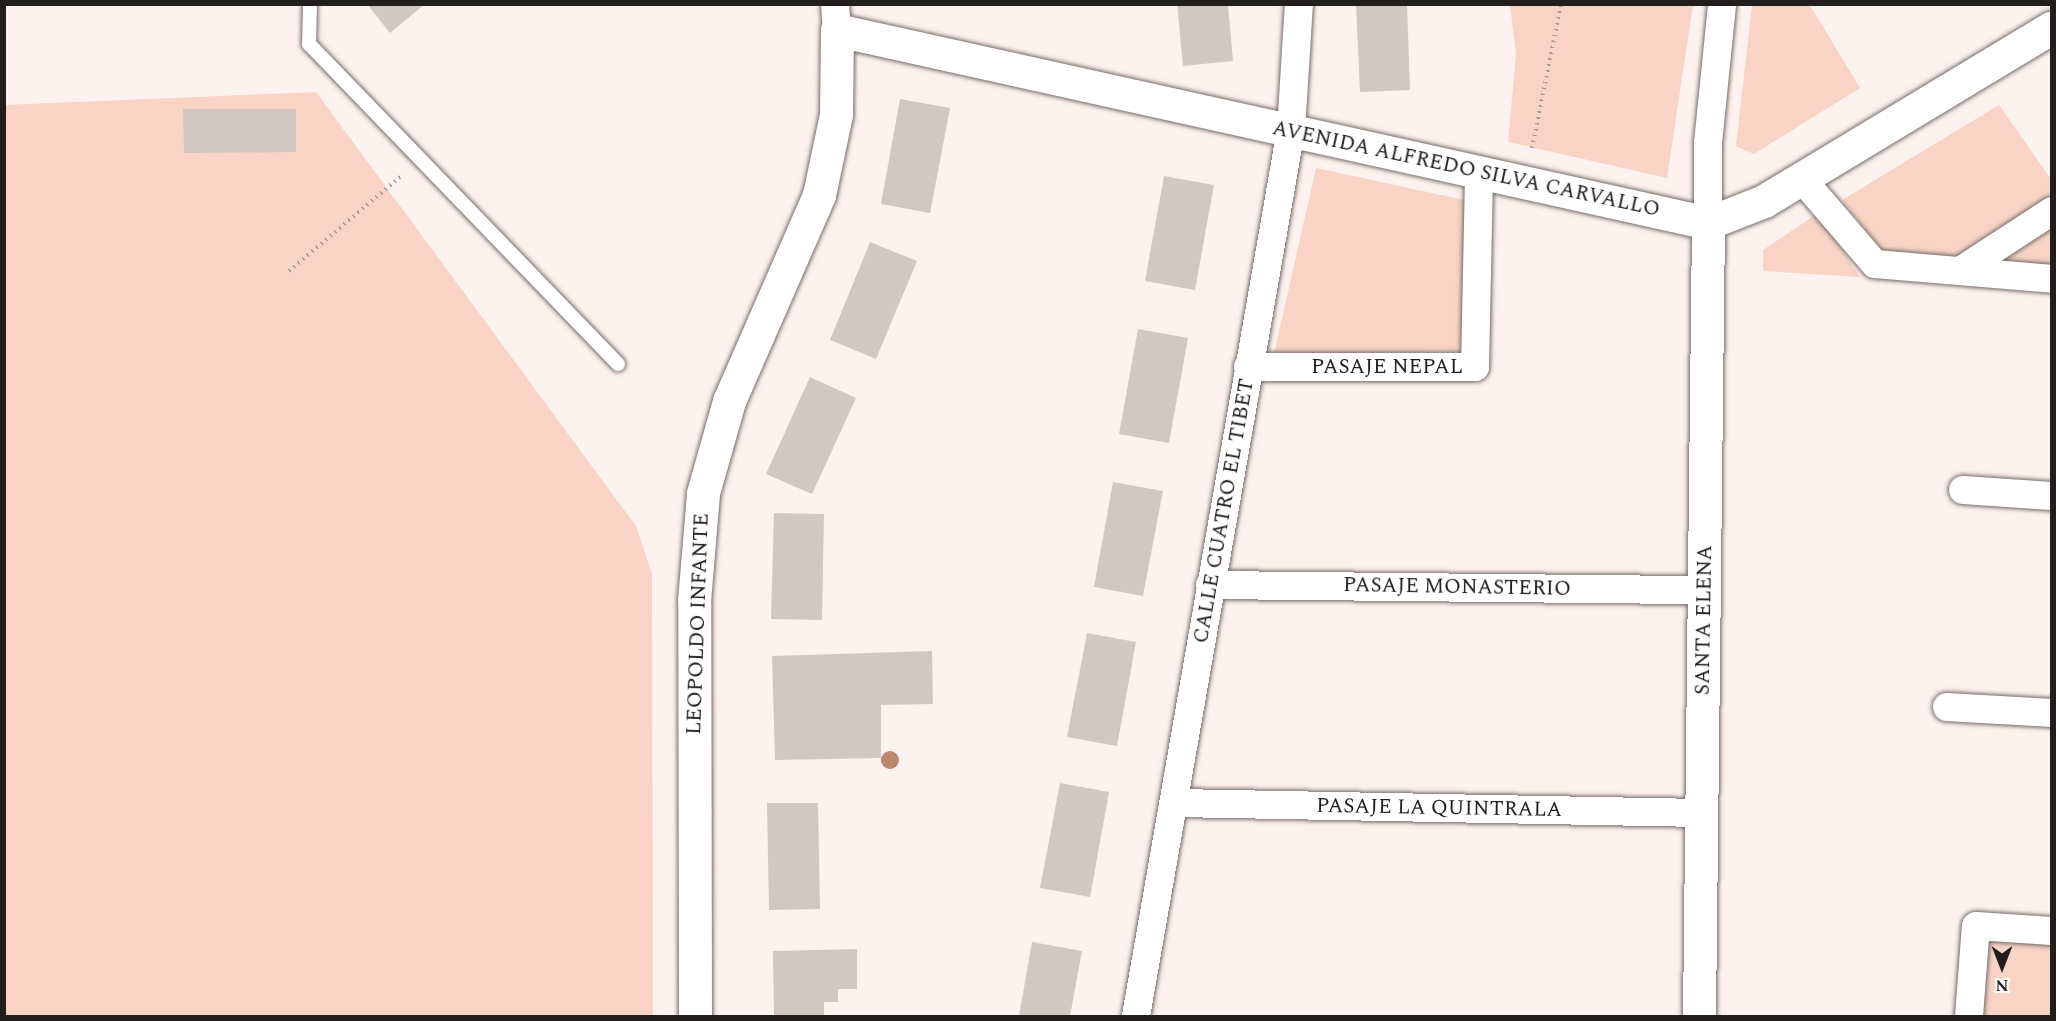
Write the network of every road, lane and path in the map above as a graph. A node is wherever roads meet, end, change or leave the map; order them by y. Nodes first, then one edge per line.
1 (310, 4) edge
2 (1299, 4) edge
3 (1561, 4) edge
4 (1722, 4) edge
5 (836, 17) edge
6 (2052, 27) edge
7 (1291, 130) junction
8 (420, 160) junction
9 (1479, 172) junction
10 (1801, 178) junction
11 (1525, 182) junction
12 (2052, 211) edge
13 (1708, 223) junction
14 (289, 272) dead end
15 (1960, 272) junction
16 (2052, 279) edge
17 (618, 364) dead end
18 (1248, 367) junction
19 (1964, 490) dead end
20 (2052, 496) edge
21 (1210, 585) junction
22 (1704, 590) junction
23 (1947, 706) dead end
24 (2052, 713) edge
25 (1176, 803) junction
26 (1702, 813) junction
27 (2052, 931) edge
28 (695, 1017) edge
29 (1136, 1017) edge
30 (1699, 1017) edge
31 (1969, 1017) edge

1 - 8 lane
2 - 7 street, CALLE CUATRO EL TIBET
3 - 11 path
4 - 13 street
5 - 7 street, AVENIDA ALFREDO SILVA CARVALLO
5 - 28 street, LEOPOLDO INFANTE
6 - 10 street
7 - 9 street, AVENIDA ALFREDO SILVA CARVALLO
7 - 18 street, CALLE CUATRO EL TIBET
8 - 14 path
8 - 17 lane
9 - 11 street, AVENIDA ALFREDO SILVA CARVALLO
9 - 18 street, PASAJE NEPAL
10 - 13 street
10 - 15 street
11 - 13 street, AVENIDA ALFREDO SILVA CARVALLO
12 - 15 street
13 - 22 street, SANTA ELENA
15 - 16 street
18 - 21 street, CALLE CUATRO EL TIBET
19 - 20 street
21 - 22 street, PASAJE MONASTERIO
21 - 25 street, CALLE CUATRO EL TIBET
22 - 26 street, SANTA ELENA
23 - 24 street
25 - 26 street, PASAJE LA QUINTRALA
25 - 29 street, CALLE CUATRO EL TIBET
26 - 30 street, SANTA ELENA
27 - 31 street

